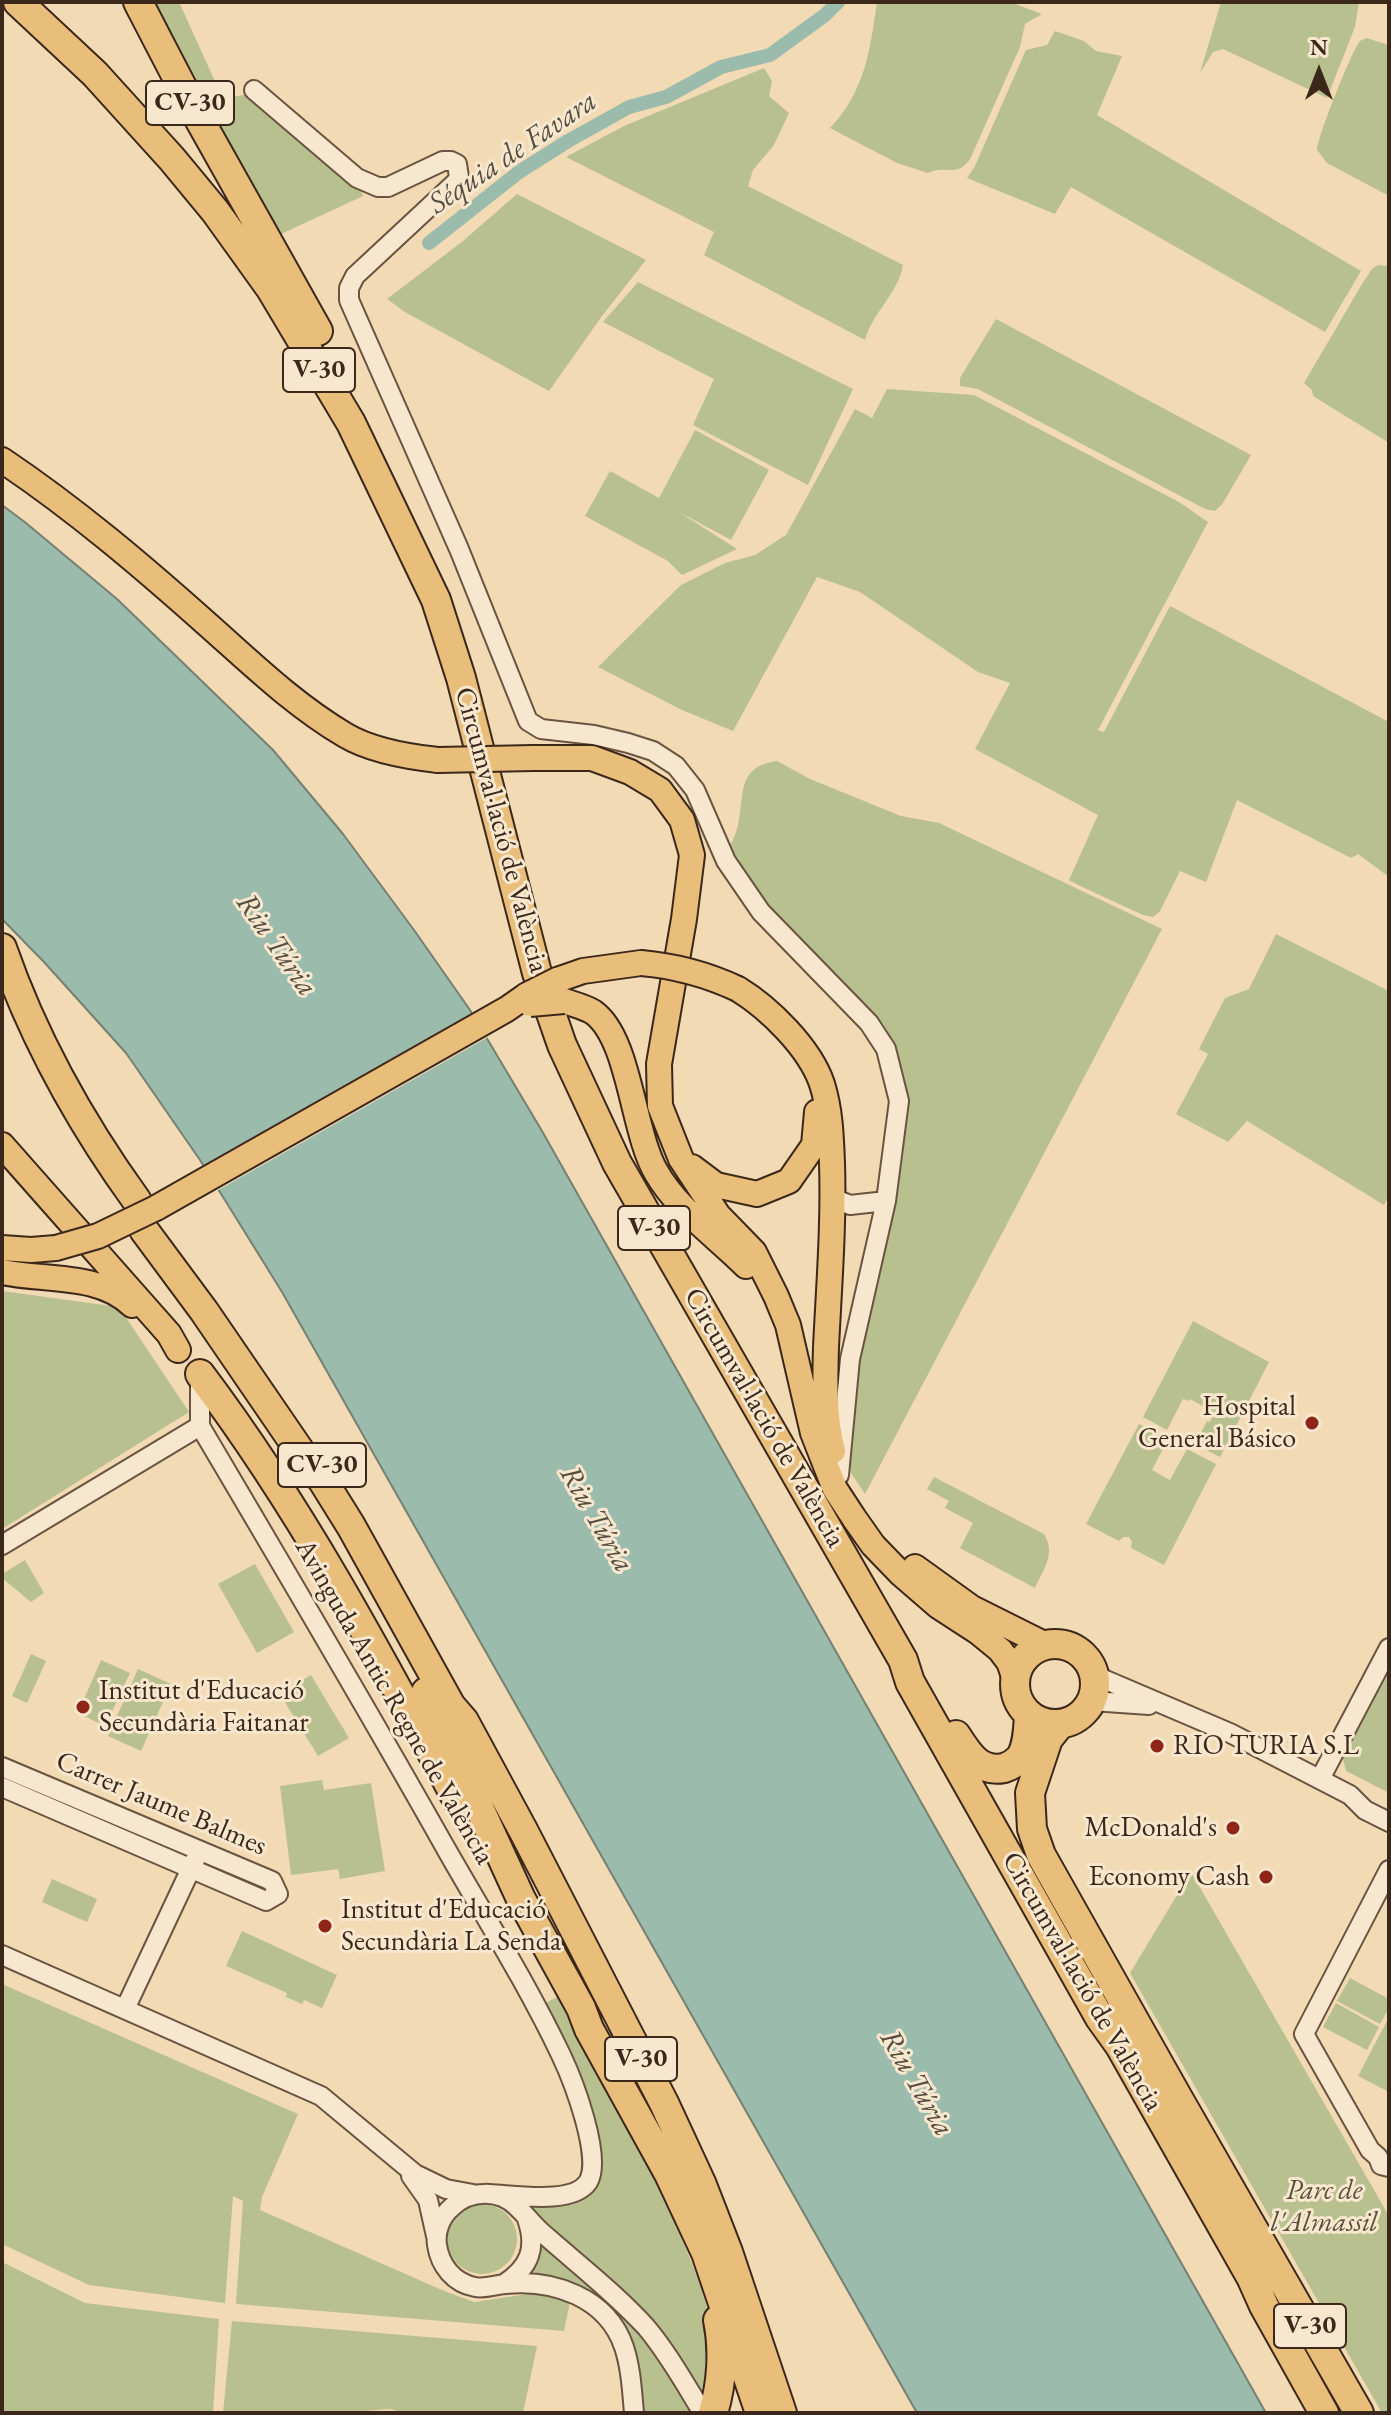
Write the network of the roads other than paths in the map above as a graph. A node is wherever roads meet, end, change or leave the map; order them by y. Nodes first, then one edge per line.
1 (18, 2) edge
2 (138, 2) edge
3 (254, 90) dead end
4 (2, 460) edge
5 (436, 600) junction
6 (2, 948) edge
7 (7, 985) edge
8 (560, 991) junction
9 (798, 1041) junction
10 (2, 1145) edge
11 (681, 1159) junction
12 (833, 1198) junction
13 (886, 1201) junction
14 (143, 1214) junction
15 (2, 1248) edge
16 (2, 1272) edge
17 (776, 1296) junction
18 (178, 1350) junction
19 (200, 1374) junction
20 (200, 1426) junction
21 (248, 1438) junction
22 (306, 1460) junction
23 (839, 1475) junction
24 (2, 1545) edge
25 (1046, 1645) junction
26 (1389, 1648) edge
27 (903, 1660) junction
28 (1015, 1679) junction
29 (1093, 1688) junction
30 (1181, 1710) junction
31 (1029, 1715) junction
32 (464, 1721) junction
33 (1060, 1724) junction
34 (2, 1767) edge
35 (1320, 1779) junction
36 (2, 1787) edge
37 (1389, 1822) edge
38 (199, 1850) junction
39 (192, 1869) junction
40 (1389, 1870) edge
41 (2, 1955) edge
42 (125, 2009) junction
43 (589, 2029) junction
44 (1385, 2158) edge
45 (403, 2165) junction
46 (483, 2194) junction
47 (526, 2217) junction
48 (692, 2227) junction
49 (437, 2239) junction
50 (1251, 2277) junction
51 (504, 2284) junction
52 (711, 2409) edge
53 (634, 2413) edge
54 (760, 2413) edge
55 (782, 2413) edge
56 (1324, 2413) edge
57 (1343, 2413) edge
58 (1359, 2413) edge

1 - 5 highway, Circumval·lació de València / V-30
2 - 5 highway, CV-30
3 - 13 street
4 - 11 main road, bridge
5 - 27 highway, Circumval·lació de València / V-30
6 - 7 highway, CV-30
7 - 14 highway, CV-30
8 - 9 main road, bridge
8 - 14 main road, bridge
8 - 17 main road
9 - 11 main road
9 - 12 main road
10 - 18 main road
11 - 17 main road
12 - 13 street
12 - 23 main road
13 - 23 street
14 - 15 main road, bridge
14 - 22 highway, V-30
14 - 32 highway, CV-30
16 - 18 main road
17 - 28 main road
18 - 19 main road
19 - 20 street
19 - 21 highway
20 - 21 street
20 - 24 street
20 - 46 street, Avinguda Antic Regne de València
21 - 43 highway
22 - 32 highway, V-30
22 - 43 highway
23 - 25 main road
25 - 28 highway
25 - 29 highway
26 - 35 street
27 - 31 highway
27 - 50 highway, Circumval·lació de València / V-30
28 - 31 highway
29 - 30 street
29 - 30 street
29 - 33 highway
30 - 35 street
31 - 33 highway
32 - 55 highway, V-30
33 - 58 highway, Circumval·lació de València / V-30
34 - 38 street, Carrer Jaume Balmes
35 - 37 street
36 - 39 street, Carrer Jaume Balmes
38 - 39 street
38 - 39 street, Carrer Jaume Balmes
39 - 42 street
40 - 44 street
41 - 42 street
42 - 45 street
43 - 48 highway, V-30
45 - 46 street
45 - 49 street
46 - 47 street
46 - 49 street
47 - 51 street
47 - 52 street
48 - 52 highway
48 - 54 highway, V-30
49 - 51 street
50 - 56 highway, Circumval·lació de València / V-30
50 - 57 highway
51 - 53 street

